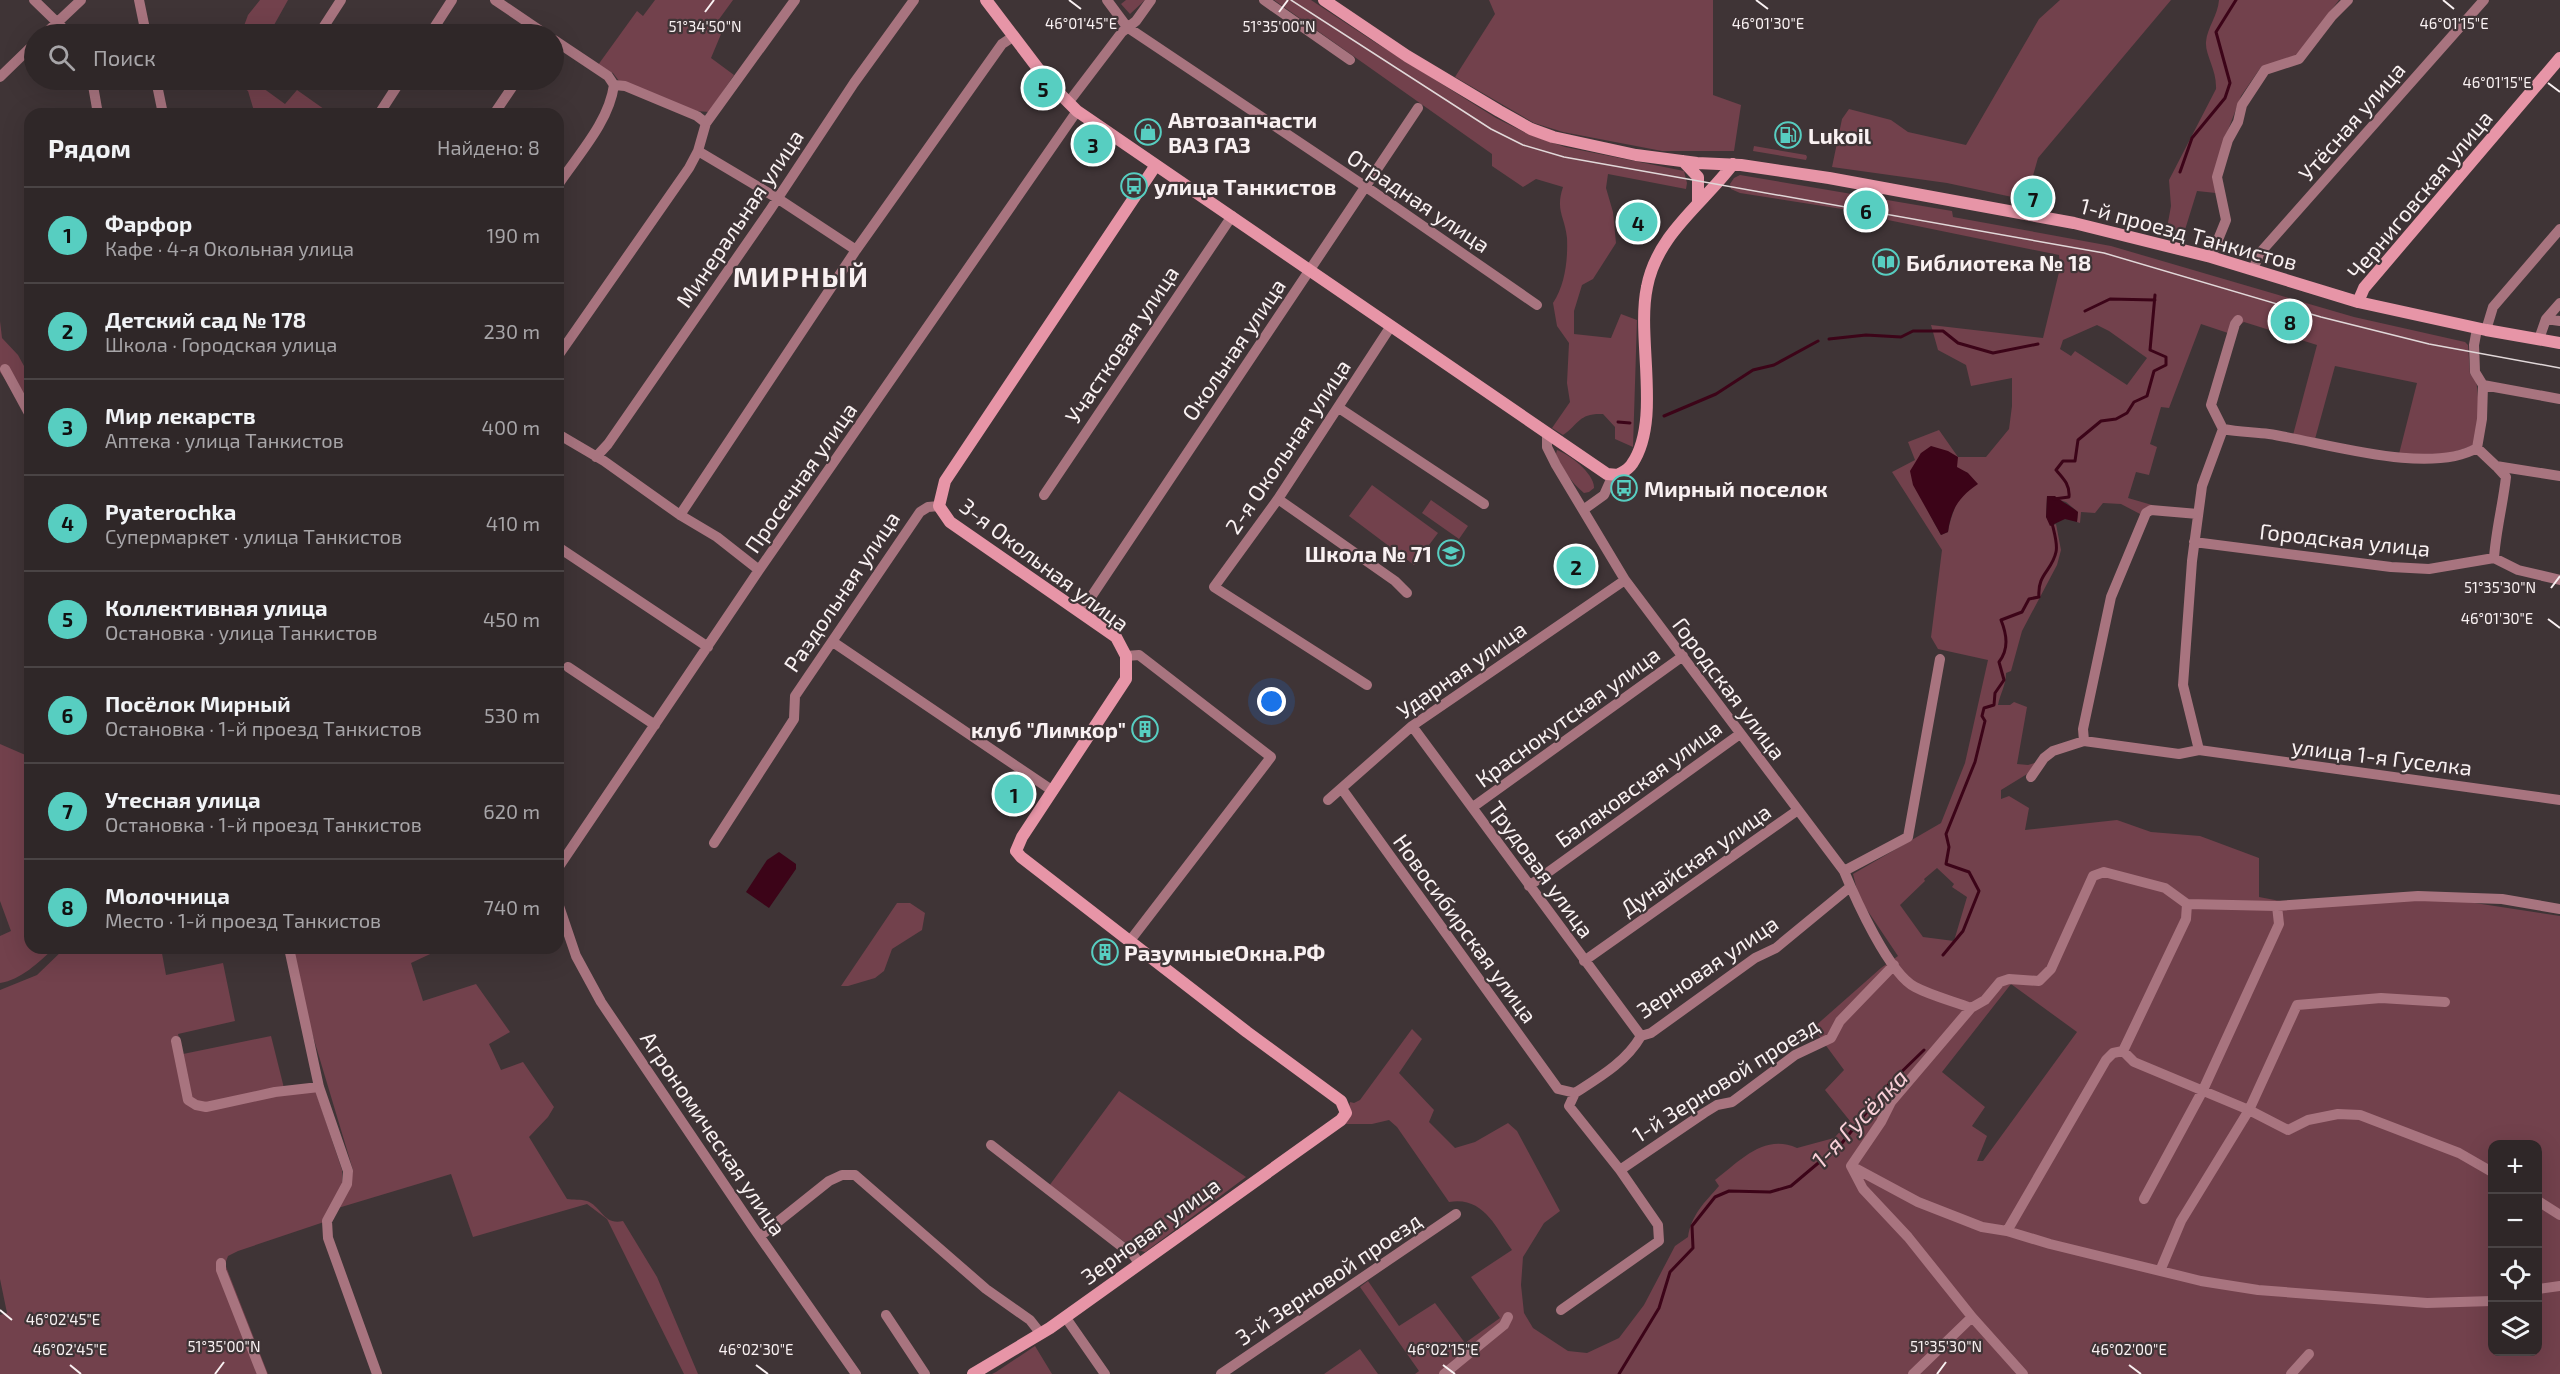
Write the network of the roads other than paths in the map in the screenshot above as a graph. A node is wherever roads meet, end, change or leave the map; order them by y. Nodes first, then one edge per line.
1 (34, 0) edge
2 (81, 0) edge
3 (139, 0) edge
4 (341, 0) edge
5 (452, 0) edge
6 (495, 0) edge
7 (795, 0) edge
8 (914, 0) edge
9 (986, 0) edge
10 (1107, 0) edge
11 (1151, 0) edge
12 (1264, 0) edge
13 (1324, 0) edge
14 (2348, 0) edge
15 (2484, 0) edge
16 (57, 24) joint
17 (145, 24) edge
18 (325, 24) edge
19 (436, 24) edge
20 (530, 24) edge
21 (1127, 27) junction
22 (1014, 36) junction
23 (564, 47) edge
24 (24, 53) edge
25 (2560, 58) edge
26 (1350, 60) dead end
27 (0, 76) edge
28 (614, 85) junction
29 (94, 90) edge
30 (158, 90) edge
31 (395, 90) edge
32 (510, 90) edge
33 (1072, 107) junction
34 (97, 108) edge
35 (162, 108) edge
36 (383, 108) edge
37 (498, 108) edge
38 (1418, 108) dead end
39 (706, 123) junction
40 (698, 150) junction
41 (1683, 161) junction
42 (1733, 164) junction
43 (1156, 165) junction
44 (564, 176) edge
45 (1366, 187) junction
46 (777, 198) junction
47 (1698, 201) junction
48 (1232, 216) junction
49 (2560, 230) edge
50 (856, 250) junction
51 (2211, 257) junction
52 (1310, 269) junction
53 (2253, 270) junction
54 (2358, 302) junction
55 (2560, 303) edge
56 (1537, 305) dead end
57 (2546, 319) junction
58 (2238, 320) dead end
59 (2560, 321) edge
60 (1391, 326) junction
61 (2482, 330) junction
62 (2539, 339) junction
63 (2560, 343) edge
64 (564, 347) edge
65 (5, 369) dead end
66 (2483, 386) junction
67 (2560, 399) edge
68 (24, 404) edge
69 (1339, 408) junction
70 (2223, 429) junction
71 (1547, 433) junction
72 (564, 438) edge
73 (2477, 448) junction
74 (596, 457) junction
75 (2496, 466) junction
76 (1613, 475) junction
77 (2560, 476) edge
78 (1044, 495) dead end
79 (1278, 499) junction
80 (1484, 504) dead end
81 (939, 506) junction
82 (1583, 510) junction
83 (2198, 514) junction
84 (680, 515) junction
85 (2194, 542) junction
86 (564, 551) edge
87 (2494, 558) junction
88 (759, 570) junction
89 (1624, 580) junction
90 (2560, 580) edge
91 (1407, 593) dead end
92 (1081, 612) junction
93 (833, 642) junction
94 (708, 647) junction
95 (1126, 656) junction
96 (1683, 656) junction
97 (1940, 659) dead end
98 (568, 667) dead end
99 (1367, 686) dead end
100 (655, 725) junction
101 (1412, 726) junction
102 (1740, 734) junction
103 (2084, 741) junction
104 (2199, 750) junction
105 (2031, 777) dead end
106 (1342, 789) junction
107 (1053, 791) junction
108 (1328, 800) dead end
109 (2560, 800) edge
110 (1473, 807) junction
111 (1798, 810) junction
112 (714, 843) dead end
113 (564, 859) edge
114 (1844, 871) junction
115 (1529, 886) junction
116 (1850, 887) junction
117 (2187, 904) junction
118 (2277, 906) junction
119 (2560, 909) edge
120 (564, 921) edge
121 (1129, 942) junction
122 (290, 954) edge
123 (1584, 961) junction
124 (1894, 965) junction
125 (2445, 1002) dead end
126 (1971, 1008) junction
127 (1641, 1036) junction
128 (176, 1041) dead end
129 (2123, 1051) junction
130 (319, 1087) junction
131 (2203, 1090) junction
132 (1575, 1093) junction
133 (2249, 1110) junction
134 (992, 1144) dead end
135 (1851, 1166) junction
136 (2488, 1169) edge
137 (1620, 1170) junction
138 (2144, 1198) dead end
139 (2542, 1204) edge
140 (1456, 1214) dead end
141 (2560, 1215) edge
142 (2007, 1231) junction
143 (759, 1236) junction
144 (221, 1263) dead end
145 (1139, 1263) junction
146 (2160, 1271) junction
147 (2560, 1286) edge
148 (2542, 1288) edge
149 (2488, 1301) edge
150 (1561, 1310) dead end
151 (886, 1315) dead end
152 (1066, 1317) junction
153 (1508, 1317) dead end
154 (1972, 1317) junction
155 (1041, 1334) junction
156 (2309, 1354) dead end
157 (262, 1374) edge
158 (377, 1374) edge
159 (856, 1374) edge
160 (925, 1374) edge
161 (973, 1374) edge
162 (1105, 1374) edge
163 (1221, 1374) edge
164 (1444, 1374) edge
165 (1913, 1374) edge
166 (2023, 1374) edge
167 (2291, 1374) edge

1 - 16 street
2 - 16 street
3 - 17 street
4 - 18 street
5 - 19 street
6 - 20 street
7 - 39 street
8 - 46 street, Минеральная улица
9 - 22 main road
10 - 21 street, Отрадная улица
11 - 21 street, Просечная улица
12 - 26 street
13 - 41 main road, 1-й проезд Танкистов
14 - 51 street
15 - 53 street, Утёсная улица
21 - 33 street, Просечная улица
21 - 45 street, Отрадная улица
22 - 33 main road
22 - 50 street
23 - 28 street
24 - 27 street
25 - 54 main road, Черниговская улица
28 - 39 street
28 - 44 street
29 - 34 street
30 - 35 street
31 - 36 street
32 - 37 street
33 - 43 main road
33 - 88 street, Просечная улица
38 - 45 street, Окольная улица
39 - 40 street
40 - 46 street
40 - 64 street
41 - 42 main road, 1-й проезд Танкистов
41 - 47 main road
42 - 47 main road
42 - 51 main road, 1-й проезд Танкистов
43 - 48 main road
43 - 81 main road
45 - 52 street, Окольная улица
45 - 56 street, Отрадная улица
46 - 50 street
46 - 74 street, Минеральная улица
47 - 76 main road
48 - 52 main road
48 - 78 street, Участковая улица
49 - 61 street
50 - 84 street
51 - 53 main road, 1-й проезд Танкистов
52 - 60 main road
52 - 92 street, Окольная улица
53 - 54 main road, 1-й проезд Танкистов
54 - 61 main road, 1-й проезд Танкистов
55 - 57 street
57 - 59 street
57 - 62 street
58 - 70 street
60 - 69 street, 2-я Окольная улица
60 - 71 main road
61 - 62 main road, 1-й проезд Танкистов
61 - 66 street
62 - 63 main road, 1-й проезд Танкистов
65 - 68 street
66 - 67 street
66 - 73 street
69 - 79 street, 2-я Окольная улица
69 - 80 street
70 - 73 street
70 - 83 street
71 - 76 main road
71 - 82 street, Городская улица
72 - 74 street
73 - 75 street
74 - 84 street
75 - 77 street
75 - 87 street
76 - 82 street
79 - 91 street
79 - 99 street, 2-я Окольная улица
81 - 92 main road, 3-я Окольная улица
81 - 93 street, Раздольная улица
82 - 89 street, Городская улица
83 - 85 street
83 - 103 street
84 - 88 street
85 - 87 street, Городская улица
85 - 104 street
86 - 94 street
87 - 90 street
88 - 94 street, Просечная улица
89 - 96 street, Городская улица
89 - 101 street, Ударная улица
92 - 95 main road, 3-я Окольная улица
93 - 107 street
93 - 112 street, Раздольная улица
94 - 100 street, Просечная улица
95 - 107 main road
95 - 121 street
96 - 102 street, Городская улица
96 - 110 street, Краснокутская улица
97 - 114 street
98 - 100 street
100 - 113 street, Просечная улица
101 - 106 street, Ударная улица
101 - 110 street, Трудовая улица
102 - 111 street, Городская улица
102 - 115 street, Балаковская улица
103 - 104 street, улица 1-я Гуселка
103 - 105 street, улица 1-я Гуселка
104 - 109 street, улица 1-я Гуселка
106 - 108 street, Ударная улица
106 - 132 street, Новосибирская улица
107 - 121 main road
110 - 115 street, Трудовая улица
111 - 114 street, Городская улица
111 - 123 street, Дунайская улица
114 - 116 street, Городская улица
115 - 123 street, Трудовая улица
116 - 124 street, Городская улица
116 - 127 street, Зерновая улица
117 - 118 street
117 - 126 street
117 - 129 street
118 - 119 street
118 - 131 street
120 - 143 street, Агрономическая улица
121 - 145 main road, Зерновая улица
122 - 130 street
123 - 127 street, Трудовая улица
124 - 126 street, Городская улица
124 - 137 street, 1-й Зерновой проезд
125 - 133 street
126 - 135 street
127 - 132 street, Зерновая улица
128 - 130 street
129 - 131 street
129 - 142 street
130 - 158 street
131 - 133 street
131 - 138 street
132 - 137 street
133 - 136 street
133 - 146 street
134 - 145 street
135 - 142 street
135 - 154 street
137 - 150 street
139 - 141 street
140 - 163 street, 3-й Зерновой проезд
142 - 146 street
143 - 155 street
143 - 159 street, Агрономическая улица
144 - 157 street
145 - 152 main road, Зерновая улица
146 - 149 street
147 - 148 street
151 - 160 street
152 - 155 main road, Зерновая улица
152 - 162 street
153 - 164 street
154 - 165 street
154 - 166 street
155 - 161 main road, Зерновая улица
156 - 167 street

